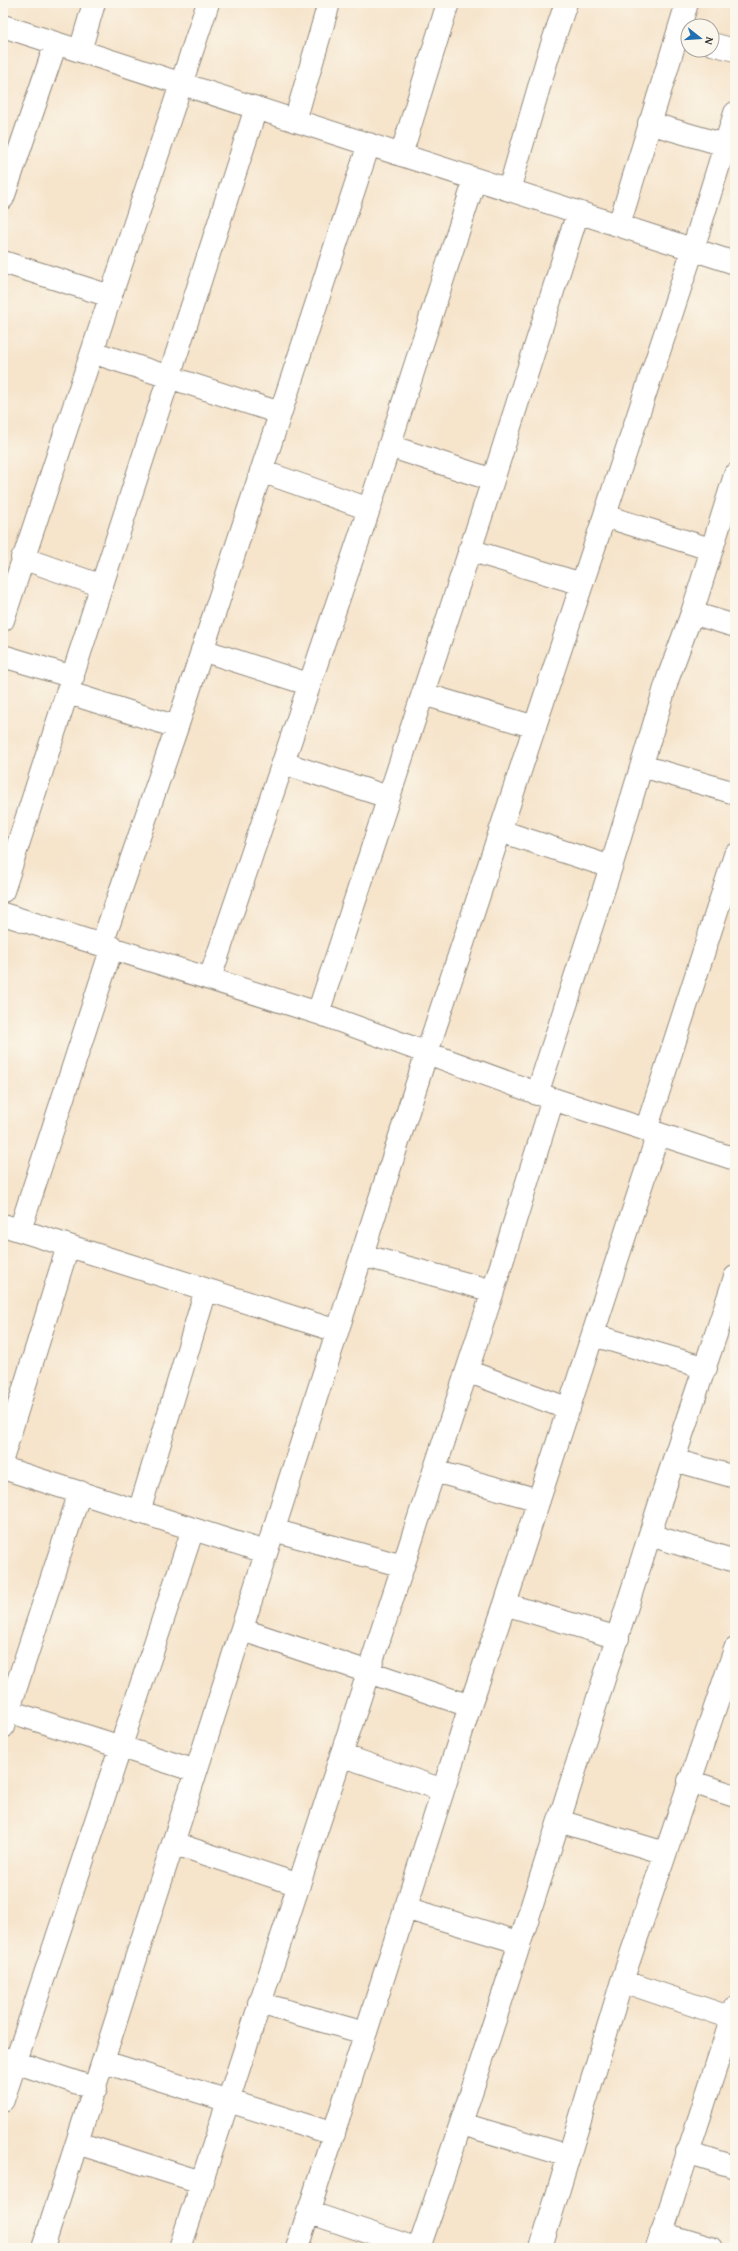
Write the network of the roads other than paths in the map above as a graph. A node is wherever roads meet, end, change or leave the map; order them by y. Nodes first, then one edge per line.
1 (94, 3) edge
2 (208, 3) edge
3 (330, 3) edge
4 (448, 3) edge
5 (566, 3) edge
6 (687, 3) edge
7 (685, 18) edge
8 (3, 26) edge
9 (680, 42) edge
10 (56, 43) junction
11 (720, 46) edge
12 (80, 50) junction
13 (735, 50) edge
14 (182, 84) junction
15 (256, 108) junction
16 (735, 113) edge
17 (296, 121) junction
18 (649, 123) junction
19 (369, 144) junction
20 (725, 145) junction
21 (402, 155) junction
22 (476, 179) junction
23 (509, 190) junction
24 (3, 198) edge
25 (578, 212) junction
26 (619, 225) junction
27 (693, 249) junction
28 (3, 262) edge
29 (735, 263) edge
30 (110, 296) junction
31 (92, 352) junction
32 (170, 376) junction
33 (280, 413) junction
34 (389, 446) junction
35 (261, 471) junction
36 (735, 476) edge
37 (493, 480) junction
38 (369, 509) junction
39 (604, 516) junction
40 (710, 549) junction
41 (469, 550) junction
42 (22, 558) junction
43 (582, 584) junction
44 (102, 586) junction
45 (7, 596) edge
46 (692, 613) junction
47 (3, 620) edge
48 (735, 626) edge
49 (202, 650) junction
50 (3, 656) edge
51 (308, 684) junction
52 (71, 685) junction
53 (423, 694) junction
54 (177, 727) junction
55 (535, 727) junction
56 (283, 763) junction
57 (642, 766) junction
58 (735, 793) edge
59 (388, 797) junction
60 (500, 831) junction
61 (735, 855) edge
62 (611, 868) junction
63 (3, 890) edge
64 (727, 902) edge
65 (3, 914) edge
66 (107, 945) junction
67 (210, 978) junction
68 (318, 1012) junction
69 (427, 1052) junction
70 (545, 1096) junction
71 (652, 1132) junction
72 (735, 1159) edge
73 (11, 1228) edge
74 (68, 1246) junction
75 (362, 1255) junction
76 (735, 1277) edge
77 (206, 1290) junction
78 (493, 1291) junction
79 (337, 1331) junction
80 (592, 1335) junction
81 (706, 1368) junction
82 (467, 1371) junction
83 (568, 1409) junction
84 (3, 1456) edge
85 (674, 1460) junction
86 (3, 1468) edge
87 (434, 1471) junction
88 (735, 1477) edge
89 (80, 1492) junction
90 (539, 1500) junction
91 (139, 1512) junction
92 (194, 1529) junction
93 (273, 1530) junction
94 (650, 1535) junction
95 (265, 1552) junction
96 (735, 1561) edge
97 (403, 1566) junction
98 (505, 1604) junction
99 (242, 1630) junction
100 (618, 1638) junction
101 (735, 1649) edge
102 (369, 1673) junction
103 (470, 1706) junction
104 (6, 1719) edge
105 (120, 1747) junction
106 (341, 1755) junction
107 (196, 1771) junction
108 (689, 1781) junction
109 (443, 1790) junction
110 (735, 1796) edge
111 (559, 1821) junction
112 (173, 1843) junction
113 (665, 1853) junction
114 (299, 1885) junction
115 (405, 1908) junction
116 (518, 1942) junction
117 (622, 1982) junction
118 (259, 2003) junction
119 (733, 2013) edge
120 (365, 2033) junction
121 (9, 2061) edge
122 (104, 2062) junction
123 (96, 2089) junction
124 (228, 2099) junction
125 (3, 2100) edge
126 (462, 2124) junction
127 (334, 2134) junction
128 (77, 2143) junction
129 (687, 2152) junction
130 (569, 2156) junction
131 (735, 2167) edge
132 (201, 2182) junction
133 (308, 2212) junction
134 (659, 2240) edge
135 (43, 2248) edge
136 (180, 2248) edge
137 (297, 2248) edge
138 (415, 2248) edge
139 (419, 2248) edge
140 (541, 2248) edge
141 (711, 2248) edge

1 - 12 street
2 - 14 street
3 - 17 street
4 - 21 street
5 - 23 street
6 - 7 street
8 - 10 street
9 - 18 street
10 - 12 street
10 - 24 street
11 - 13 street
12 - 14 street
14 - 15 street
14 - 30 street
15 - 17 street
15 - 32 street
16 - 20 street
17 - 19 street
18 - 20 street
18 - 26 street
19 - 21 street
19 - 33 street
20 - 27 street
21 - 22 street
22 - 23 street
22 - 34 street
23 - 25 street
25 - 26 street
25 - 37 street
26 - 27 street
27 - 29 street
27 - 39 street
28 - 30 street
30 - 31 street
31 - 32 street
31 - 42 street
32 - 33 street
32 - 44 street
33 - 35 street
34 - 37 street
34 - 38 street
35 - 38 street
35 - 49 street
36 - 40 street
37 - 41 street
38 - 51 street
39 - 40 street
39 - 43 street
40 - 46 street
41 - 43 street
41 - 53 street
42 - 44 street
42 - 45 street
43 - 55 street
44 - 52 street
45 - 47 street
46 - 48 street
46 - 57 street
49 - 51 street
49 - 54 street
50 - 52 street
51 - 56 street
52 - 54 street
52 - 63 street
53 - 55 street
53 - 59 street
54 - 66 street
55 - 60 street
56 - 59 street
56 - 67 street
57 - 58 street
57 - 62 street
59 - 68 street
60 - 62 street
60 - 69 street
61 - 64 street
62 - 70 street
64 - 71 street
65 - 66 street
66 - 67 street
66 - 73 street
67 - 68 street
68 - 69 street
69 - 70 street
69 - 75 street
70 - 71 street
70 - 78 street
71 - 72 street
71 - 80 street
73 - 74 street
74 - 77 street
74 - 84 street
75 - 78 street
75 - 79 street
76 - 81 street
77 - 79 street
77 - 91 street
78 - 82 street
79 - 93 street
80 - 81 street
80 - 83 street
81 - 85 street
82 - 83 street
82 - 87 street
83 - 90 street
85 - 88 street
85 - 94 street
86 - 89 street
87 - 90 street
87 - 97 street
89 - 91 street
89 - 104 street
90 - 98 street
91 - 92 street
92 - 95 street
92 - 105 street
93 - 95 street
93 - 97 street
94 - 96 street
94 - 100 street
95 - 99 street
97 - 102 street
98 - 100 street
98 - 103 street
99 - 102 street
99 - 107 street
100 - 111 street
101 - 108 street
102 - 103 street
102 - 106 street
103 - 109 street
104 - 105 street
105 - 107 street
105 - 121 street
106 - 109 street
106 - 114 street
107 - 112 street
108 - 110 street
108 - 113 street
109 - 115 street
111 - 113 street
111 - 116 street
112 - 114 street
112 - 122 street
113 - 117 street
114 - 118 street
115 - 116 street
115 - 120 street
116 - 126 street
117 - 119 street
117 - 130 street
118 - 120 street
118 - 124 street
119 - 129 street
120 - 127 street
121 - 123 street
121 - 125 street
122 - 123 street
122 - 124 street
123 - 128 street
124 - 127 street
124 - 132 street
126 - 130 street
126 - 139 street
127 - 133 street
128 - 132 street
128 - 135 street
129 - 131 street
129 - 134 street
130 - 140 street
132 - 136 street
133 - 137 street
133 - 138 street
134 - 141 street

